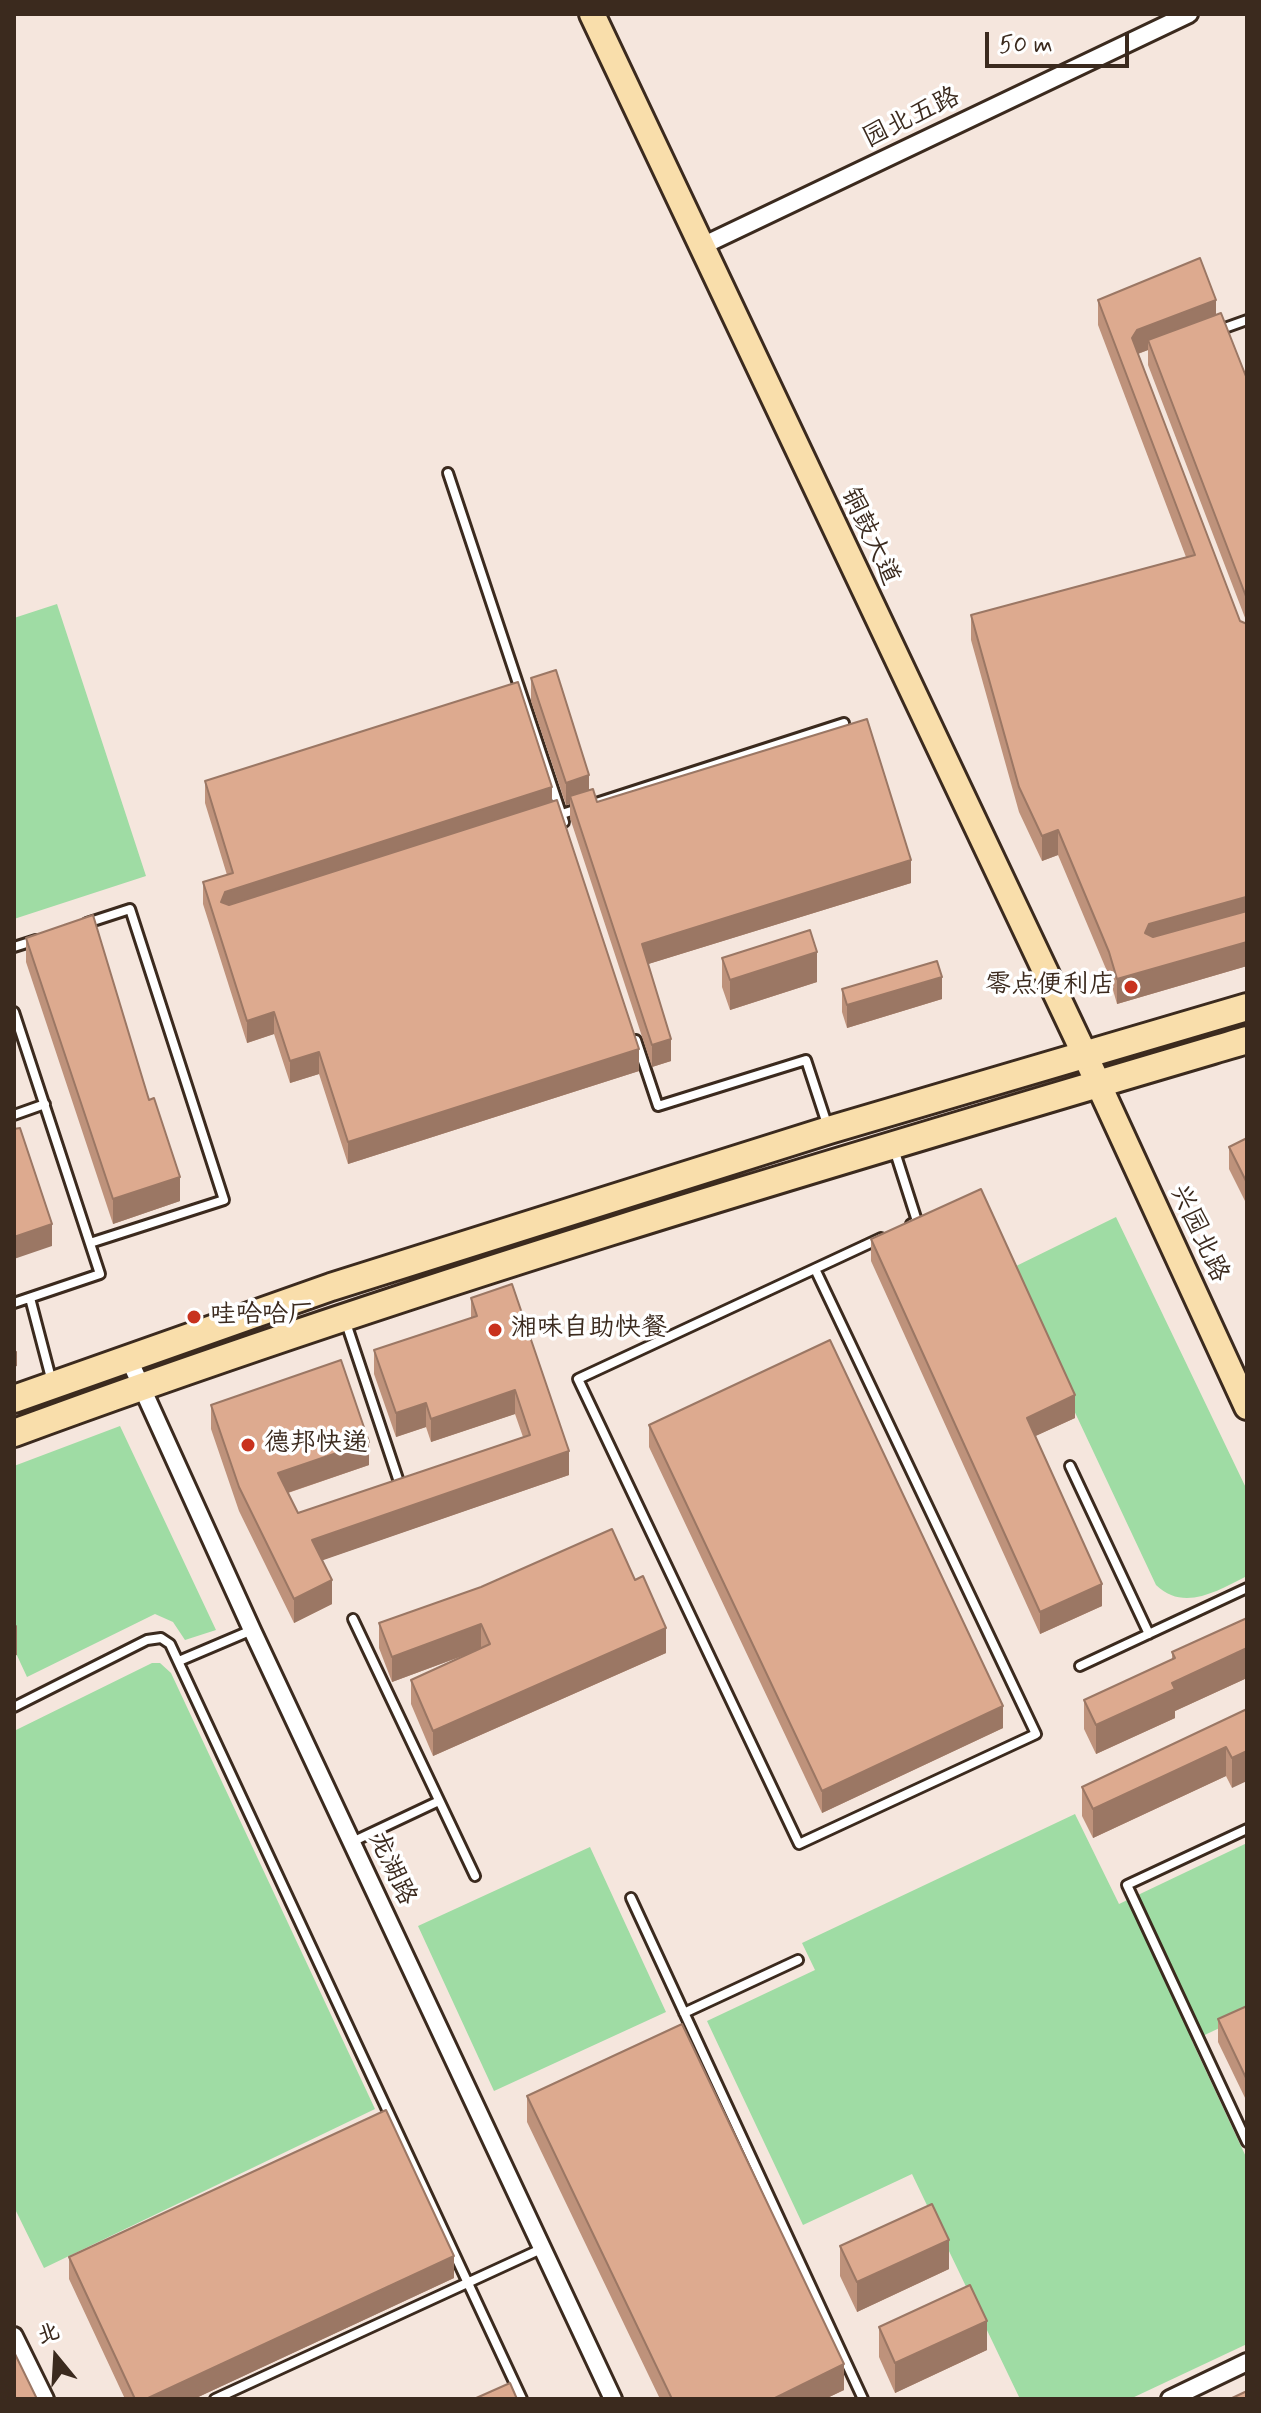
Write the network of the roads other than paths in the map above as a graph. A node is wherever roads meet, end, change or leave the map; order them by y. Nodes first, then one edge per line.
1 (592, 14) edge
2 (1189, 14) edge
3 (700, 247) junction
4 (1247, 320) edge
5 (1206, 335) edge
6 (448, 473) dead end
7 (844, 723) edge
8 (561, 814) junction
9 (546, 819) edge
10 (566, 828) edge
11 (72, 928) edge
12 (43, 937) edge
13 (14, 947) edge
14 (1247, 1007) edge
15 (14, 1012) edge
16 (634, 1033) edge
17 (1247, 1040) edge
18 (1085, 1055) junction
19 (1098, 1084) junction
20 (45, 1104) junction
21 (14, 1115) edge
22 (829, 1130) junction
23 (893, 1144) junction
24 (904, 1227) edge
25 (892, 1233) edge
26 (90, 1243) junction
27 (815, 1269) junction
28 (30, 1298) junction
29 (14, 1303) edge
30 (344, 1319) junction
31 (128, 1357) junction
32 (53, 1384) junction
33 (142, 1388) junction
34 (14, 1399) edge
35 (1247, 1407) edge
36 (14, 1433) edge
37 (1070, 1466) dead end
38 (416, 1484) edge
39 (402, 1489) junction
40 (388, 1494) edge
41 (1247, 1588) edge
42 (353, 1619) dead end
43 (252, 1630) junction
44 (1149, 1634) junction
45 (179, 1661) junction
46 (1080, 1666) dead end
47 (14, 1707) edge
48 (439, 1801) junction
49 (1247, 1829) edge
50 (352, 1842) junction
51 (475, 1876) dead end
52 (631, 1898) dead end
53 (798, 1960) dead end
54 (684, 2013) junction
55 (690, 2025) junction
56 (676, 2032) edge
57 (1247, 2142) edge
58 (541, 2249) junction
59 (468, 2283) junction
60 (14, 2336) edge
61 (1247, 2362) edge
62 (45, 2399) edge
63 (215, 2399) edge
64 (522, 2399) edge
65 (613, 2399) edge
66 (863, 2399) edge
67 (1170, 2399) edge

1 - 3 main road, 铜鼓大道
2 - 3 street, 园北五路
3 - 18 main road, 铜鼓大道
4 - 5 lane
6 - 8 lane
7 - 8 lane
8 - 9 lane
8 - 10 lane
11 - 26 lane
12 - 13 lane
14 - 18 highway
15 - 20 lane
16 - 22 lane
17 - 19 highway
18 - 19 main road, 铜鼓大道
18 - 22 highway
19 - 23 highway
19 - 35 main road, 兴园北路
20 - 21 lane
20 - 26 lane
22 - 31 highway
23 - 24 lane
23 - 30 highway
25 - 27 lane
26 - 28 lane
27 - 27 lane
28 - 29 lane
28 - 32 lane
30 - 33 highway
30 - 39 lane
31 - 32 highway
31 - 33 street, 龙湖路
32 - 34 highway
33 - 36 highway
33 - 43 street, 龙湖路
37 - 44 lane
38 - 39 lane
39 - 40 lane
41 - 44 lane
42 - 48 lane
43 - 45 lane
43 - 50 street, 龙湖路
44 - 46 lane
45 - 47 lane
45 - 59 lane
48 - 50 lane
48 - 51 lane
49 - 57 lane
50 - 58 street, 龙湖路
52 - 54 lane
53 - 54 lane
54 - 55 lane
55 - 56 lane
55 - 66 lane
58 - 59 lane
58 - 65 street, 龙湖路
59 - 63 lane
59 - 64 lane
60 - 62 street
61 - 67 street

